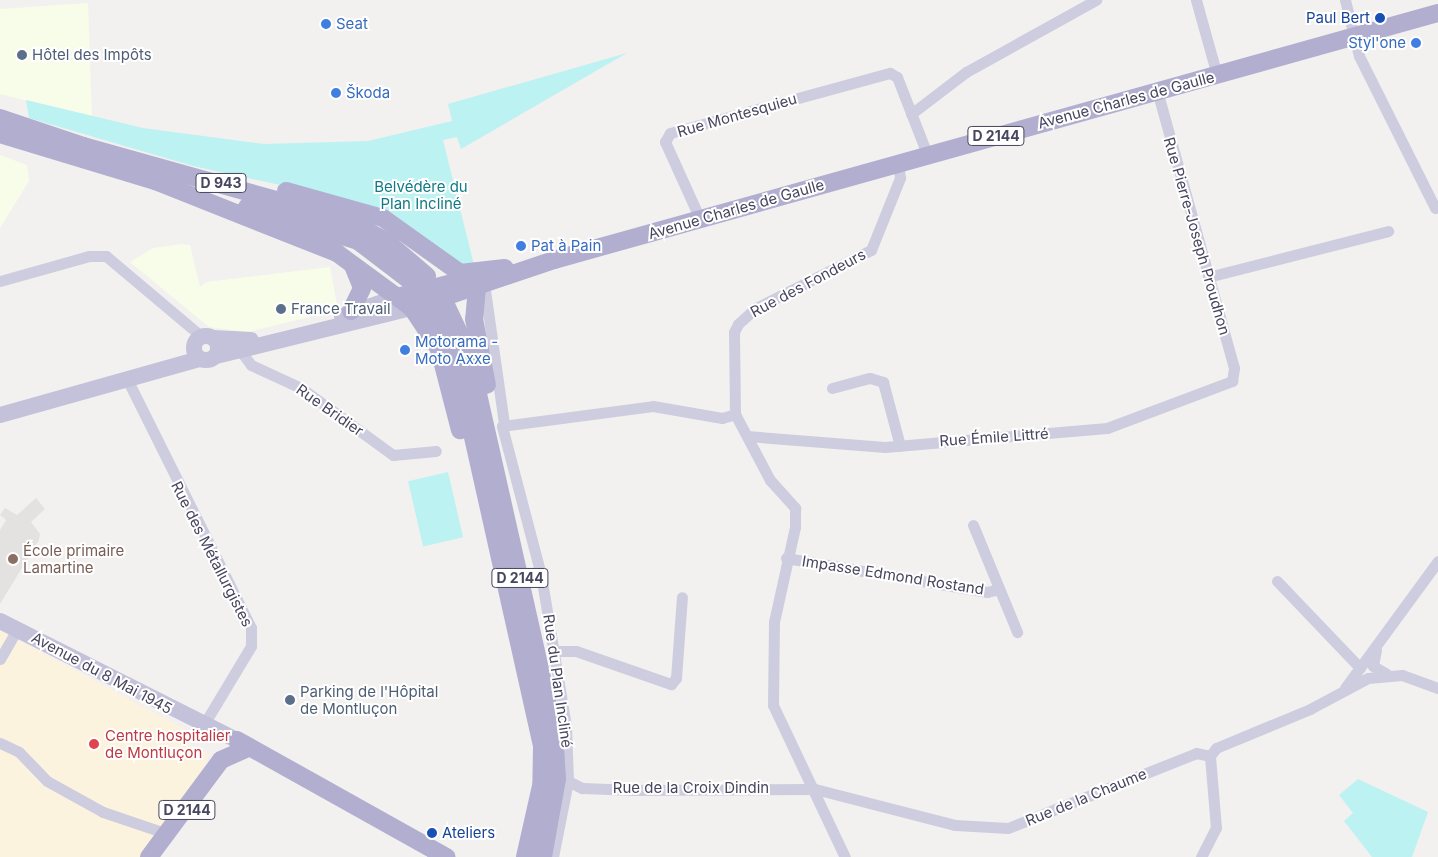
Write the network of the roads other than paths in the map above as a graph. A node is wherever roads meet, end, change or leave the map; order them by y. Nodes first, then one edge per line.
1 (1096, 0) edge
2 (1196, 0) edge
3 (1345, 0) edge
4 (1438, 13) edge
5 (1355, 36) junction
6 (1217, 75) junction
7 (1157, 91) junction
8 (911, 114) junction
9 (0, 118) edge
10 (0, 134) edge
11 (927, 154) junction
12 (898, 163) junction
13 (183, 173) junction
14 (155, 181) junction
15 (1435, 208) dead end
16 (700, 219) junction
17 (1388, 231) dead end
18 (437, 258) junction
19 (348, 260) junction
20 (554, 260) junction
21 (532, 263) junction
22 (1208, 277) junction
23 (0, 281) edge
24 (482, 284) junction
25 (428, 297) junction
26 (347, 317) junction
27 (474, 319) junction
28 (202, 345) junction
29 (236, 346) junction
30 (128, 379) junction
31 (1232, 381) joint
32 (832, 388) dead end
33 (735, 414) junction
34 (0, 416) edge
35 (504, 421) junction
36 (486, 426) junction
37 (748, 436) junction
38 (900, 446) junction
39 (436, 451) dead end
40 (973, 525) dead end
41 (786, 558) junction
42 (1438, 561) edge
43 (1277, 581) dead end
44 (999, 589) junction
45 (682, 597) dead end
46 (0, 621) edge
47 (17, 629) junction
48 (1017, 632) dead end
49 (1376, 649) junction
50 (556, 651) junction
51 (0, 659) edge
52 (1360, 668) junction
53 (1387, 674) junction
54 (1438, 688) edge
55 (1342, 692) junction
56 (203, 726) junction
57 (218, 737) junction
58 (0, 743) edge
59 (240, 747) junction
60 (1210, 756) junction
61 (221, 760) junction
62 (568, 781) junction
63 (815, 789) junction
64 (340, 800) junction
65 (168, 834) junction
66 (532, 855) edge
67 (149, 857) edge
68 (446, 857) edge
69 (462, 857) edge
70 (554, 857) edge
71 (845, 857) edge
72 (1201, 857) edge

1 - 8 street
2 - 6 street
3 - 5 street
4 - 5 main road, Avenue Charles de Gaulle / D 2144
5 - 6 main road, Avenue Charles de Gaulle / D 2144
5 - 15 street
6 - 7 main road, Avenue Charles de Gaulle / D 2144
7 - 11 main road, Avenue Charles de Gaulle / D 2144
7 - 22 street, Rue Pierre-Joseph Proudhon
8 - 11 street
8 - 16 street, Rue Montesquieu
9 - 13 main road, D 943
10 - 14 main road, D 943
11 - 12 main road, Avenue Charles de Gaulle / D 2144
12 - 16 main road, Avenue Charles de Gaulle / D 2144
12 - 33 street, Rue des Fondeurs
13 - 18 main road
13 - 25 main road, D 943
14 - 19 main road
14 - 25 main road, D 943
16 - 20 main road, Avenue Charles de Gaulle / D 2144
17 - 22 street
18 - 21 main road
18 - 25 main road
19 - 25 main road
19 - 26 main road
20 - 21 main road, Avenue Charles de Gaulle / D 2144
20 - 24 main road, Avenue Charles de Gaulle / D 2144
21 - 24 main road
21 - 25 main road, Avenue Charles de Gaulle / D 2144
22 - 31 street, Rue Pierre-Joseph Proudhon
23 - 28 street
24 - 25 main road, Avenue Charles de Gaulle / D 2144
24 - 27 main road
24 - 35 street, Rue du Plan Incliné
25 - 26 main road, Avenue Charles de Gaulle / D 2144
25 - 27 main road
25 - 36 main road, D 2144
25 - 66 main road, D 2144
26 - 29 main road, Avenue Charles de Gaulle / D 2144
27 - 36 main road
28 - 29 main road, Avenue Charles de Gaulle / D 2144
28 - 29 main road, Avenue Charles de Gaulle / D 2144
28 - 30 main road
29 - 39 street, Rue Bridier
30 - 34 main road
30 - 56 street, Rue des Métallurgistes
31 - 38 street, Rue Émile Littré
32 - 38 street
33 - 35 street
33 - 37 street
35 - 50 street, Rue du Plan Incliné
36 - 66 main road, D 2144
37 - 38 street, Rue Émile Littré
37 - 41 street
40 - 44 street, Impasse Edmond Rostand
41 - 44 street, Impasse Edmond Rostand
41 - 63 street
42 - 49 street
43 - 52 street
44 - 48 street, Impasse Edmond Rostand
45 - 50 street
46 - 47 main road, Avenue du 8 Mai 1945
47 - 51 street
47 - 56 main road, Avenue du 8 Mai 1945
49 - 52 street
49 - 53 street
50 - 62 street, Rue du Plan Incliné
52 - 55 street
53 - 54 street
53 - 55 street
55 - 60 street
56 - 57 main road, Avenue du 8 Mai 1945
56 - 59 main road, Avenue du 8 Mai 1945
57 - 59 main road, Avenue du 8 Mai 1945
57 - 61 main road
58 - 65 street
59 - 61 main road, D 2144
59 - 64 main road, Avenue du 8 Mai 1945
60 - 63 street, Rue de la Chaume
60 - 72 street
61 - 65 main road, D 2144
62 - 63 street, Rue de la Croix Dindin
62 - 70 street, Rue du Plan Incliné
63 - 71 street
64 - 68 main road, Avenue du 8 Mai 1945
64 - 69 main road, Avenue du 8 Mai 1945
65 - 67 main road, D 2144

